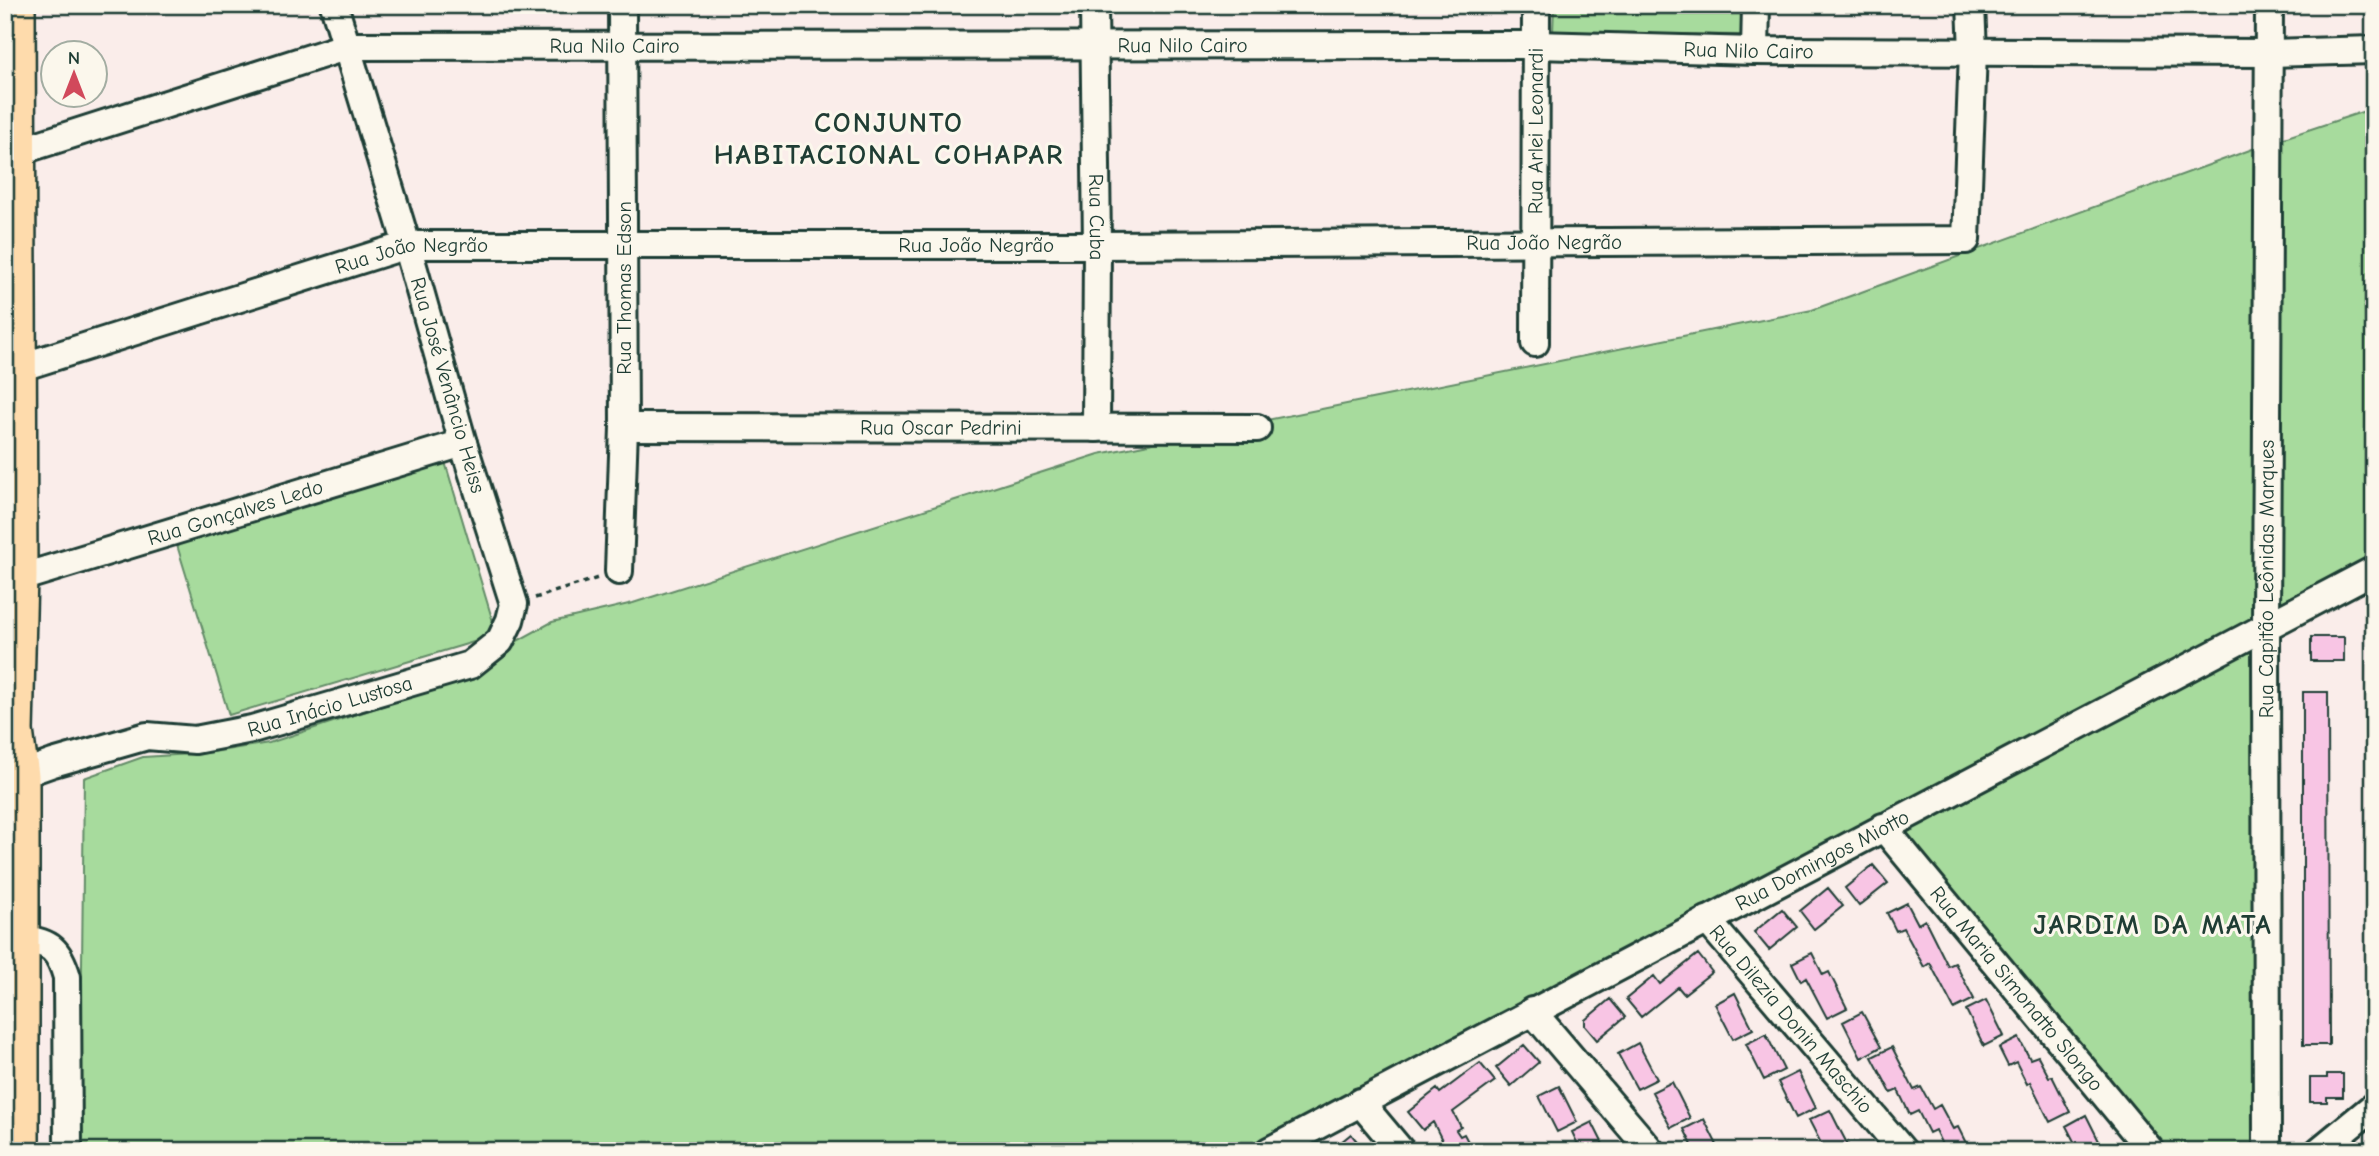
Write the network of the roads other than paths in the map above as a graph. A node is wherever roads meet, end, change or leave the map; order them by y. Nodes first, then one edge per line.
1 (18, 5) edge
2 (33, 5) edge
3 (334, 5) edge
4 (622, 5) edge
5 (1094, 5) edge
6 (1536, 5) edge
7 (1756, 5) edge
8 (1972, 5) edge
9 (2269, 5) edge
10 (1536, 45) junction
11 (348, 46) junction
12 (624, 46) junction
13 (1093, 46) junction
14 (2374, 50) edge
15 (1755, 51) junction
16 (1973, 51) junction
17 (2270, 54) junction
18 (18, 150) edge
19 (1536, 242) junction
20 (407, 244) junction
21 (624, 244) junction
22 (1097, 245) junction
23 (1535, 343) dead end
24 (18, 366) edge
25 (624, 427) junction
26 (1096, 428) junction
27 (1257, 428) dead end
28 (463, 443) junction
29 (2374, 570) edge
30 (620, 571) road end
31 (19, 576) edge
32 (514, 604) joint
33 (2266, 625) junction
34 (14, 778) edge
35 (1883, 827) junction
36 (1707, 920) junction
37 (22, 939) junction
38 (1532, 1011) junction
39 (1360, 1102) junction
40 (2374, 1106) edge
41 (22, 1151) edge
42 (68, 1151) edge
43 (1269, 1151) edge
44 (1401, 1151) edge
45 (1651, 1151) edge
46 (1903, 1151) edge
47 (2151, 1151) edge
48 (2267, 1151) edge
49 (2319, 1151) edge

1 - 18 main road
2 - 18 main road
3 - 11 street, Rua José Venâncio Heiss
4 - 12 street, Rua Thomas Edson
5 - 13 street, Rua Cuba
6 - 10 street, Rua Arlei Leonardi
7 - 15 street
8 - 16 street
9 - 17 street, Rua Capitão Leônidas Marques
10 - 13 street, Rua Nilo Cairo
10 - 15 street, Rua Nilo Cairo
10 - 19 street, Rua Arlei Leonardi
11 - 12 street, Rua Nilo Cairo
11 - 18 street, Rua Nilo Cairo
11 - 20 street, Rua José Venâncio Heiss
12 - 13 street, Rua Nilo Cairo
12 - 21 street, Rua Thomas Edson
13 - 22 street, Rua Cuba
14 - 17 street, Rua Nilo Cairo
15 - 16 street, Rua Nilo Cairo
16 - 17 street, Rua Nilo Cairo
16 - 19 street, Rua João Negrão
17 - 33 street, Rua Capitão Leônidas Marques
18 - 24 main road
19 - 22 street, Rua João Negrão
19 - 23 street, Rua Arlei Leonardi
20 - 21 street, Rua João Negrão
20 - 24 street, Rua João Negrão
20 - 28 street, Rua José Venâncio Heiss
21 - 22 street, Rua João Negrão
21 - 25 street, Rua Thomas Edson
22 - 26 street, Rua Cuba
24 - 31 main road
25 - 26 street, Rua Oscar Pedrini
25 - 30 street, Rua Thomas Edson
26 - 27 street, Rua Oscar Pedrini
28 - 31 street, Rua Gonçalves Ledo
28 - 32 street, Rua José Venâncio Heiss
29 - 33 street, Rua Domingos Miotto
31 - 34 main road
32 - 34 street, Rua Inácio Lustosa
33 - 35 street, Rua Domingos Miotto
33 - 48 street, Rua Capitão Leônidas Marques
34 - 37 main road
35 - 36 street, Rua Domingos Miotto
35 - 47 street, Rua Maria Simonatto Slongo
36 - 38 street, Rua Domingos Miotto
36 - 46 street, Rua Dilezia Donin Maschio
37 - 41 main road
37 - 42 street
38 - 39 street, Rua Domingos Miotto
38 - 45 street
39 - 43 street, Rua Domingos Miotto
39 - 44 street
40 - 49 street

